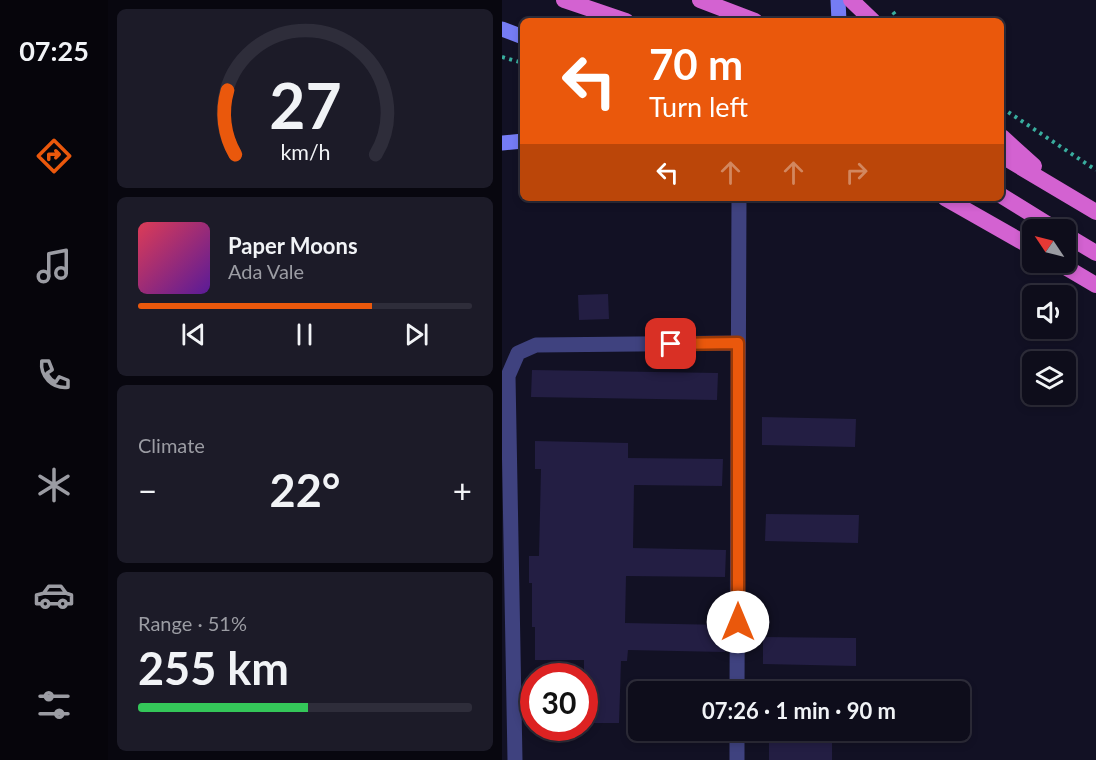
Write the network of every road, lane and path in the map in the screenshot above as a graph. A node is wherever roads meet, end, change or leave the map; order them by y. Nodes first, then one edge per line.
1 (564, 0) edge
2 (700, 0) edge
3 (838, 0) edge
4 (852, 0) edge
5 (892, 10) dead end
6 (617, 18) edge
7 (747, 18) edge
8 (839, 18) edge
9 (870, 18) edge
10 (898, 18) edge
11 (502, 29) edge
12 (520, 36) edge
13 (502, 57) edge
14 (520, 62) edge
15 (1004, 109) edge
16 (1004, 139) edge
17 (520, 141) edge
18 (502, 143) edge
19 (1004, 157) edge
20 (1096, 170) edge
21 (1066, 195) junction
22 (1004, 197) edge
23 (739, 201) edge
24 (950, 201) edge
25 (1096, 212) edge
26 (1039, 219) edge
27 (1076, 241) edge
28 (1022, 242) edge
29 (1096, 253) edge
30 (1076, 273) edge
31 (1096, 285) edge
32 (738, 343) junction
33 (737, 681) edge
34 (737, 741) edge
35 (511, 754) edge
36 (737, 760) edge

1 - 6 highway
2 - 7 highway
3 - 8 main road
4 - 9 highway
5 - 10 path
11 - 12 main road
13 - 14 path
15 - 20 path
16 - 21 highway
17 - 18 main road
19 - 21 highway
21 - 25 highway
22 - 26 highway
23 - 32 street
24 - 28 highway
27 - 29 highway
30 - 31 highway
32 - 33 street
32 - 35 street
34 - 36 street

